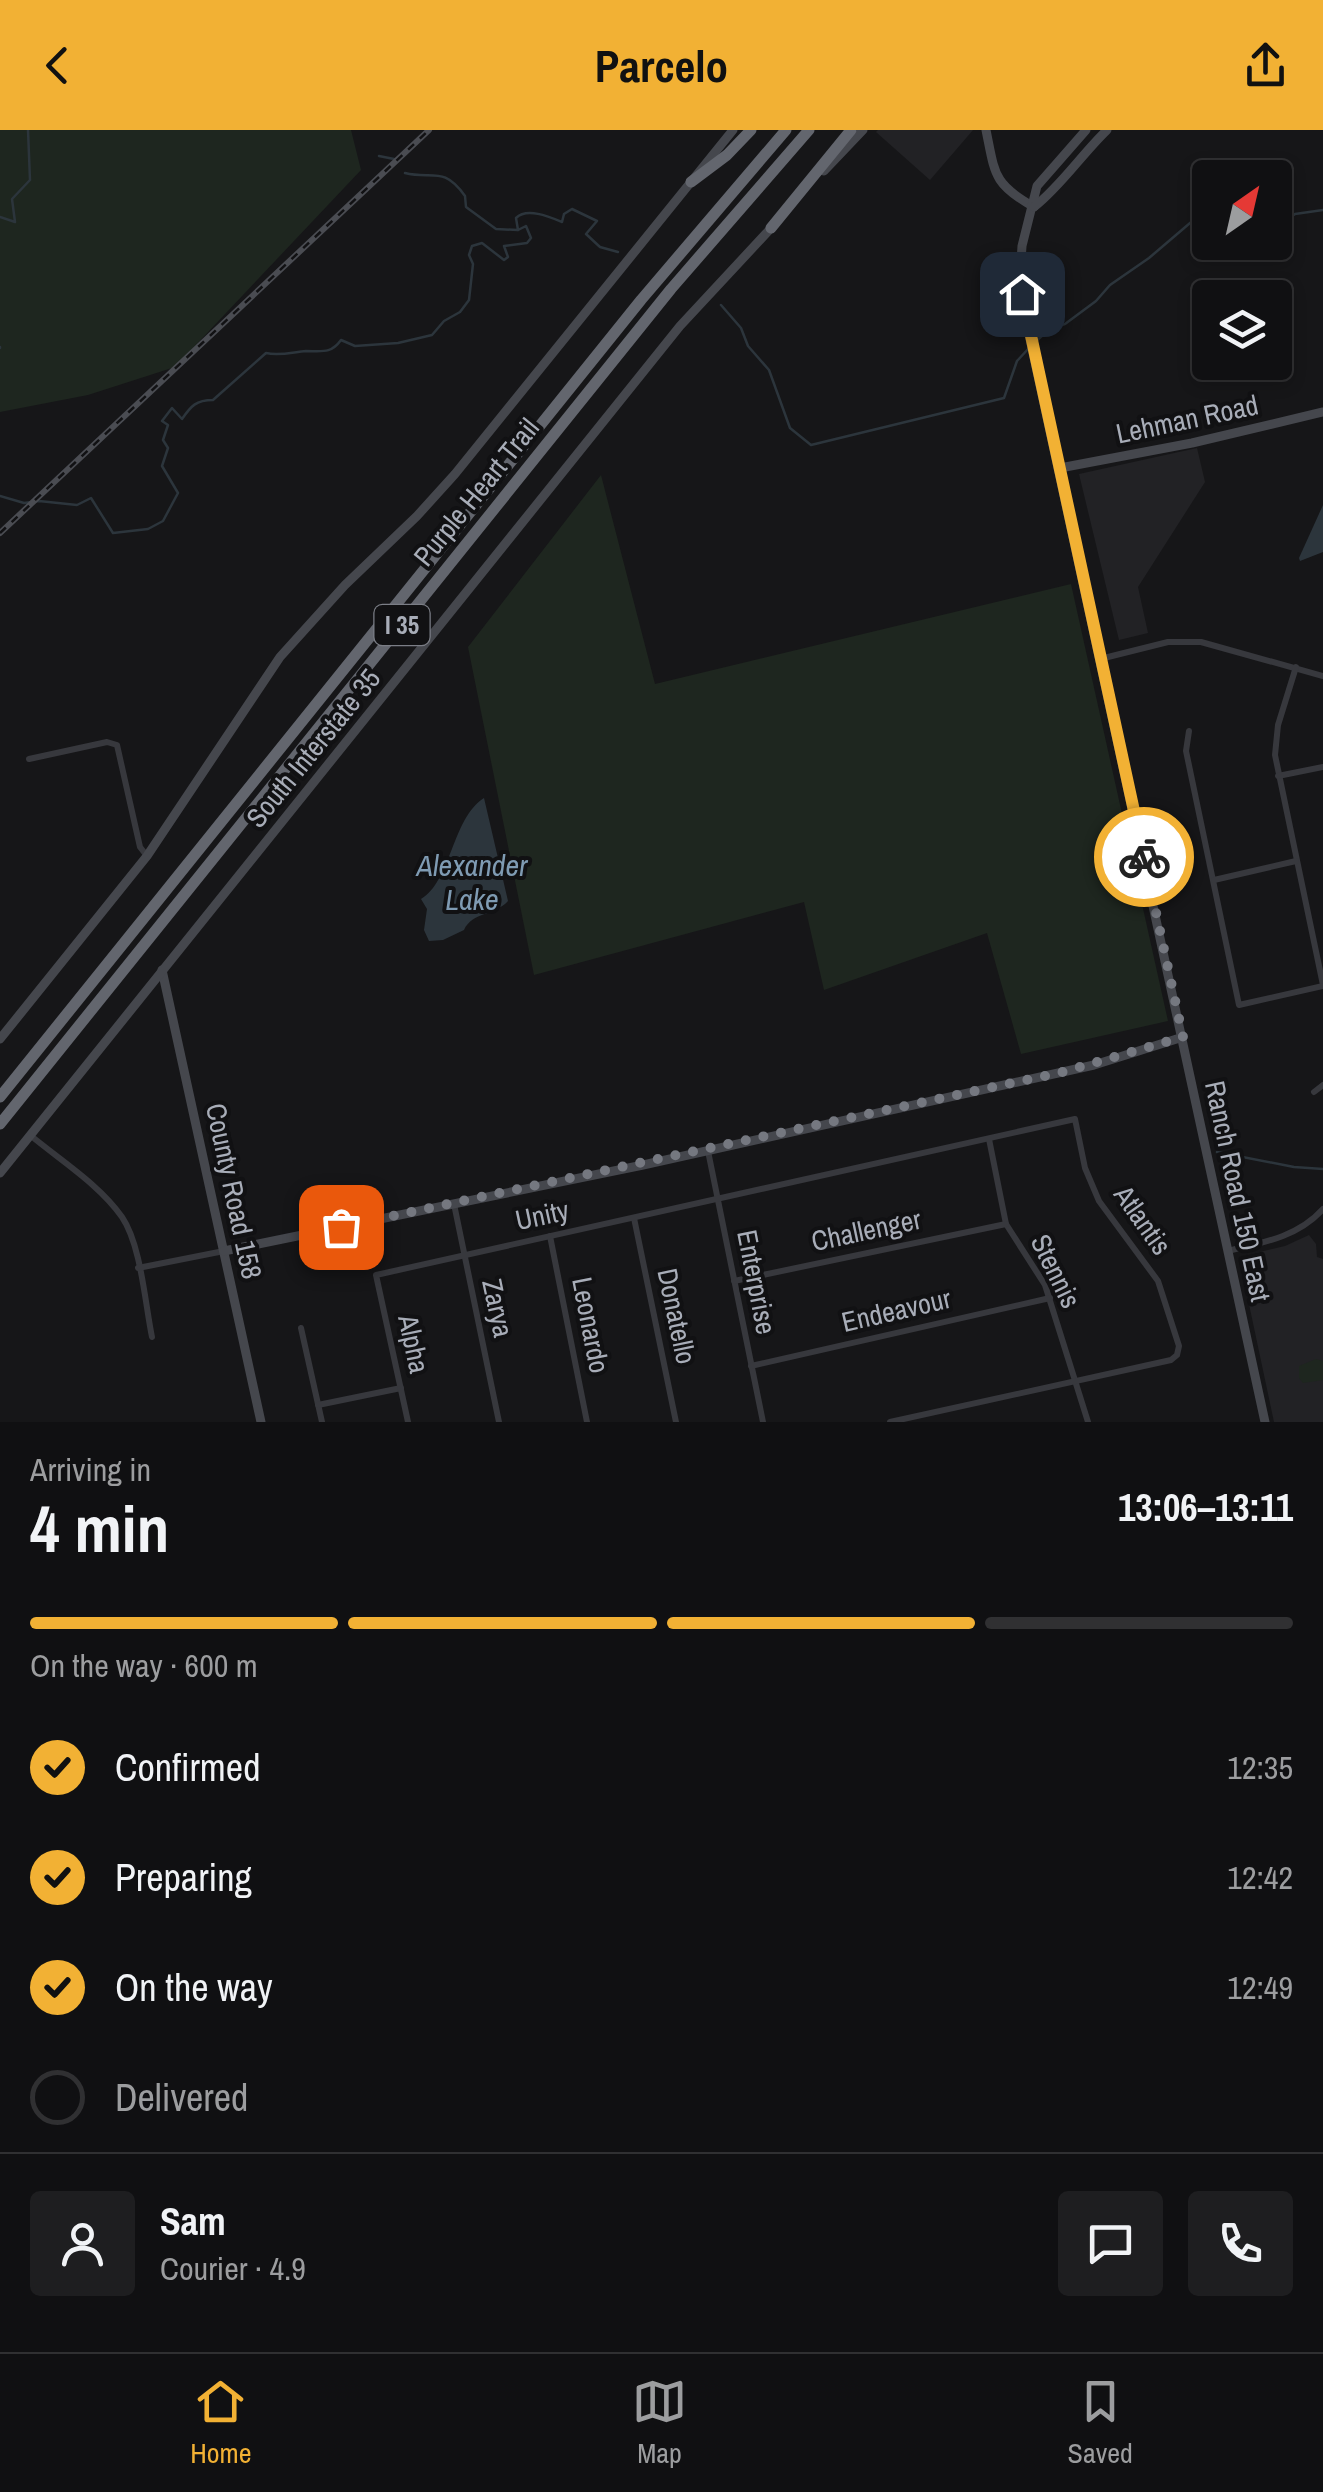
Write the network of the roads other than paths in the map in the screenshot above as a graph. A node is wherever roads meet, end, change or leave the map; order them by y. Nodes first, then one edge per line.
1 (732, 130) edge
2 (751, 130) edge
3 (786, 130) edge
4 (809, 130) edge
5 (851, 130) edge
6 (863, 130) edge
7 (986, 130) edge
8 (1086, 130) edge
9 (1107, 130) edge
10 (690, 182) junction
11 (1034, 207) junction
12 (770, 228) junction
13 (1323, 412) edge
14 (1060, 468) junction
15 (1100, 659) junction
16 (1296, 667) junction
17 (1323, 676) edge
18 (1189, 731) dead end
19 (28, 759) dead end
20 (1323, 767) edge
21 (1278, 776) junction
22 (147, 856) junction
23 (1296, 861) junction
24 (1214, 880) junction
25 (162, 970) junction
26 (1323, 986) edge
27 (1183, 1037) junction
28 (0, 1039) edge
29 (1323, 1084) edge
30 (1314, 1092) dead end
31 (0, 1097) edge
32 (0, 1124) edge
33 (30, 1135) junction
34 (988, 1139) junction
35 (708, 1150) junction
36 (0, 1172) edge
37 (717, 1198) junction
38 (454, 1204) junction
39 (1323, 1210) edge
40 (634, 1218) junction
41 (1006, 1224) junction
42 (550, 1236) junction
43 (224, 1251) junction
44 (1226, 1252) junction
45 (463, 1256) junction
46 (138, 1268) junction
47 (376, 1275) joint
48 (734, 1281) junction
49 (1050, 1298) junction
50 (301, 1328) dead end
51 (152, 1337) dead end
52 (751, 1366) junction
53 (1076, 1381) junction
54 (401, 1388) junction
55 (318, 1405) junction
56 (947, 1409) junction
57 (261, 1422) edge
58 (322, 1422) edge
59 (408, 1422) edge
60 (499, 1422) edge
61 (588, 1422) edge
62 (676, 1422) edge
63 (763, 1422) edge
64 (890, 1422) edge
65 (950, 1422) edge
66 (1088, 1422) edge
67 (1265, 1422) edge

1 - 10 main road
2 - 10 highway
3 - 31 highway, Purple Heart Trail / I 35
4 - 32 highway, Purple Heart Trail / I 35
5 - 12 highway
6 - 12 main road, South Interstate 35
7 - 11 main road
8 - 11 main road, Ranch Road 150 East
9 - 11 main road, Ranch Road 150 East
10 - 22 main road
11 - 14 main road, Ranch Road 150 East
12 - 25 main road, South Interstate 35
13 - 14 main road, Lehman Road
14 - 15 main road, Ranch Road 150 East
15 - 16 street
15 - 27 main road, Ranch Road 150 East
16 - 17 street
16 - 21 street
18 - 24 street
19 - 22 street
20 - 21 street
21 - 23 street
22 - 28 main road
23 - 24 street
23 - 26 street
24 - 26 street
25 - 33 main road, South Interstate 35
25 - 43 main road, County Road 158
27 - 35 main road
27 - 44 main road, Ranch Road 150 East
29 - 30 street
33 - 36 main road, South Interstate 35
33 - 46 street
34 - 37 street, Atlantis
34 - 41 street, Stennis
34 - 53 street, Atlantis
35 - 37 street, Enterprise
35 - 38 main road
37 - 40 street, Unity
37 - 48 street, Enterprise
38 - 43 main road
38 - 45 street, Zarya
39 - 44 street
40 - 42 street, Unity
40 - 62 street, Donatello
41 - 48 street, Challenger
41 - 49 street, Stennis
42 - 45 street, Unity
42 - 61 street, Leonardo
43 - 46 street
43 - 57 main road, County Road 158
44 - 67 main road, Ranch Road 150 East
45 - 47 street, Unity
45 - 60 street, Zarya
46 - 51 street
47 - 54 street, Alpha
48 - 52 street, Enterprise
49 - 52 street, Endeavour
49 - 53 street, Stennis
50 - 55 street
52 - 63 street, Enterprise
53 - 56 street, Atlantis
53 - 66 street, Stennis
54 - 55 street
54 - 59 street, Alpha
55 - 58 street
56 - 64 street, Atlantis
56 - 65 street

